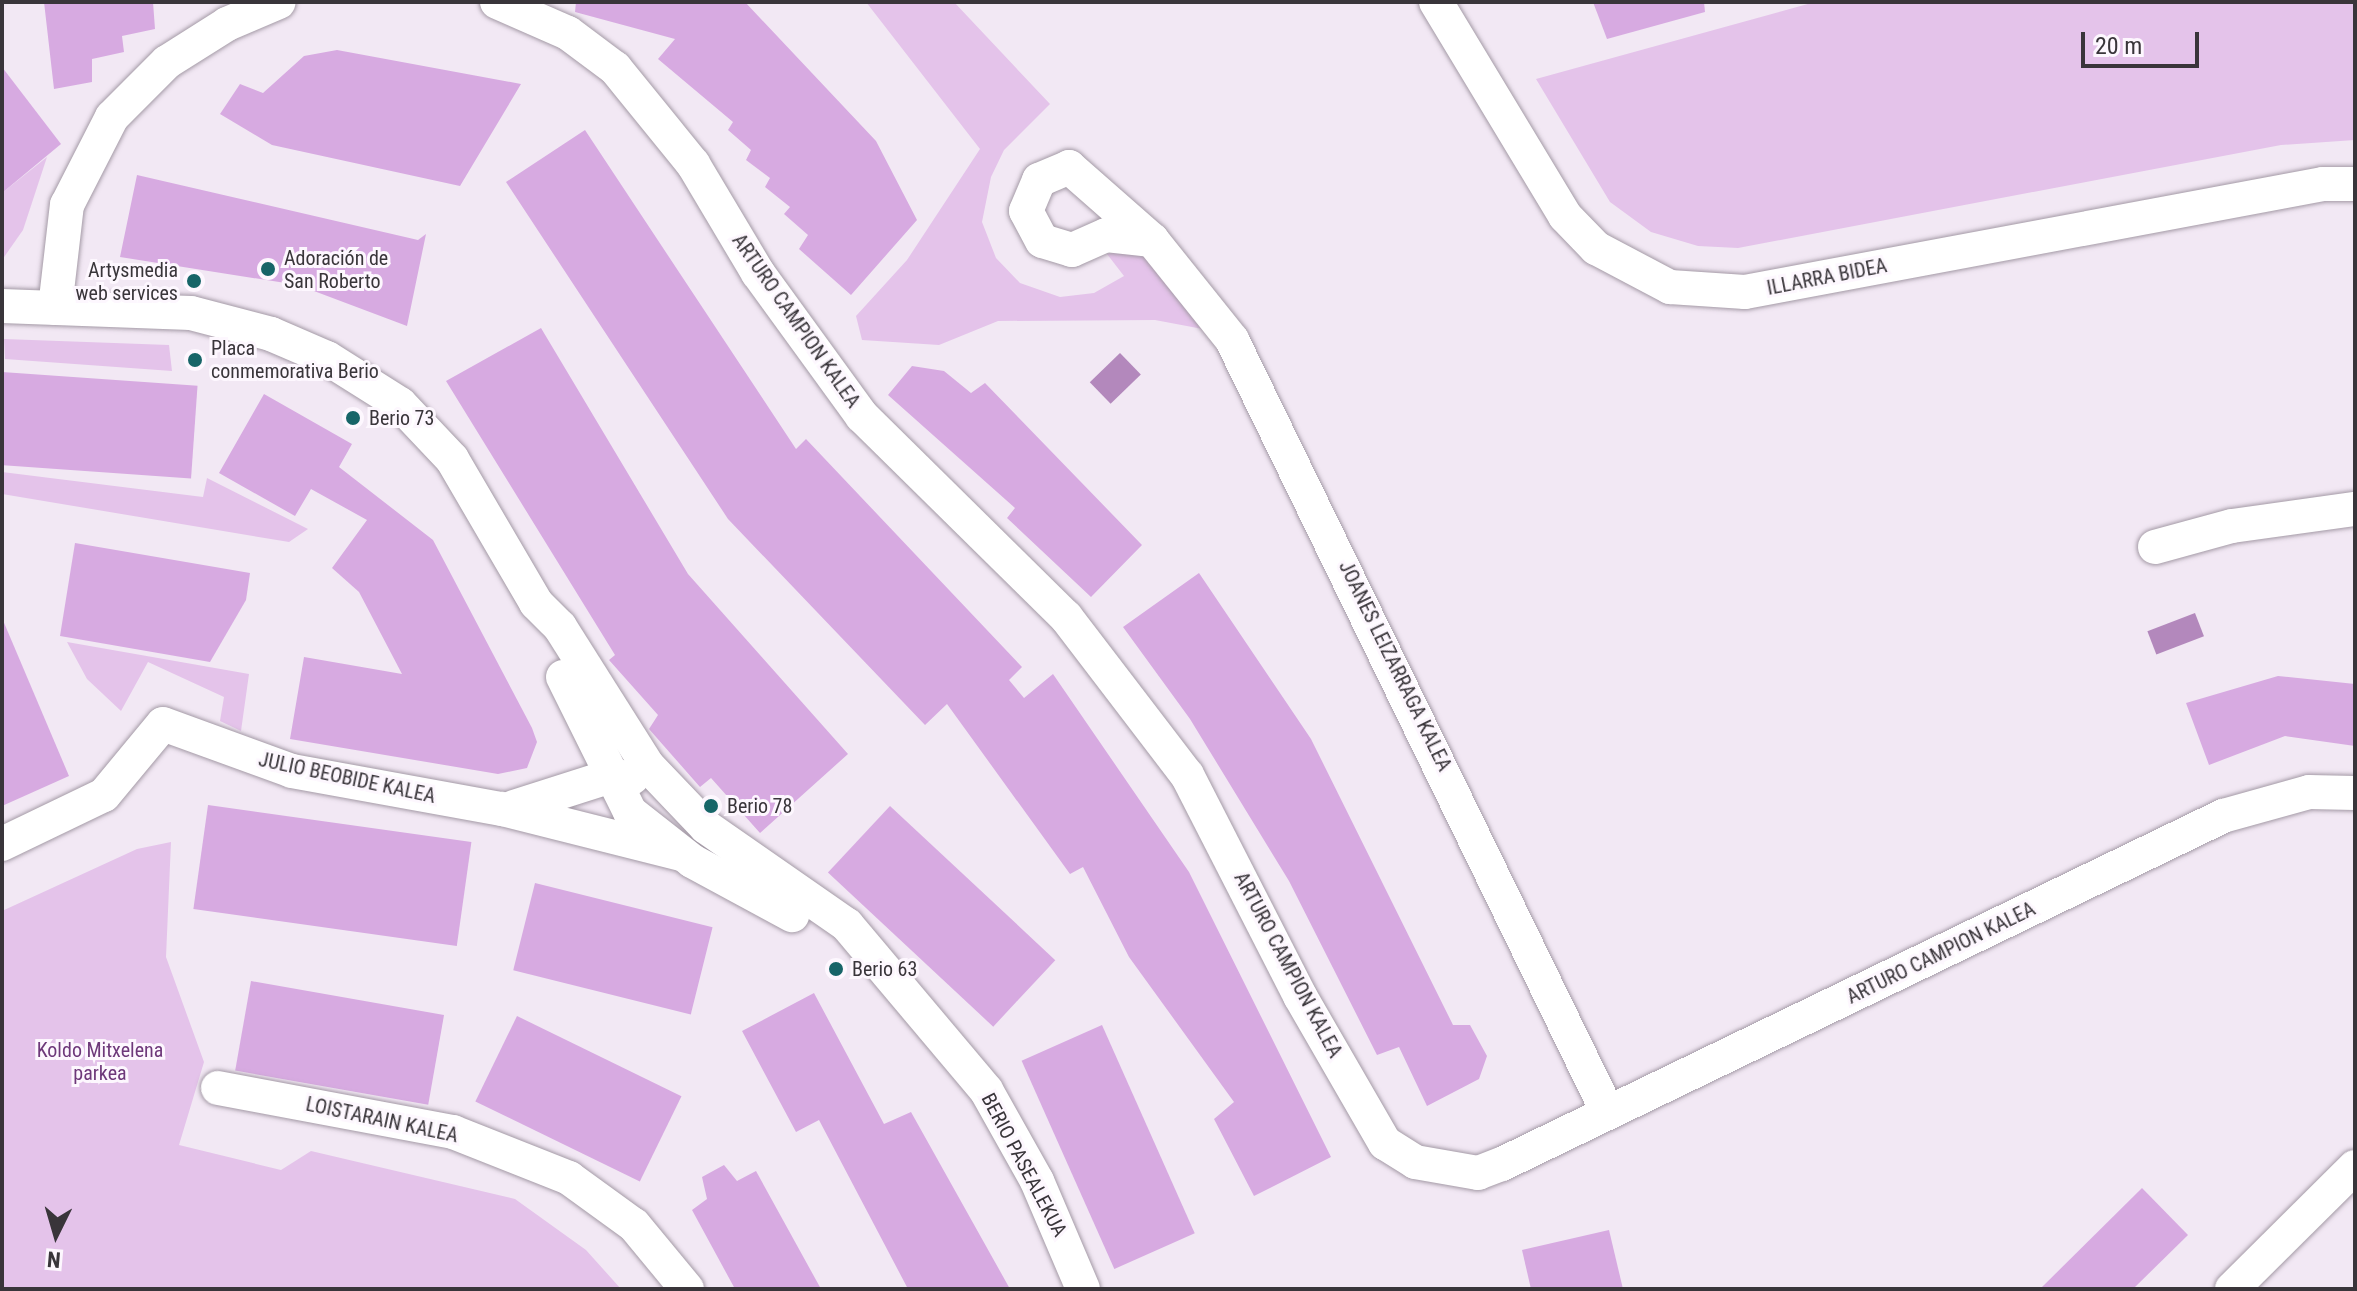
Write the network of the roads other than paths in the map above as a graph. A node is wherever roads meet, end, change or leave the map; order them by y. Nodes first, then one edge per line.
1 (279, 2) edge
2 (497, 2) edge
3 (1436, 2) edge
4 (2355, 184) edge
5 (1152, 240) dead end
6 (2, 306) edge
7 (55, 308) junction
8 (2355, 509) edge
9 (2155, 547) dead end
10 (536, 603) junction
11 (611, 776) junction
12 (667, 786) junction
13 (2355, 793) edge
14 (502, 809) junction
15 (2, 844) edge
16 (681, 854) junction
17 (890, 976) junction
18 (218, 1088) dead end
19 (1607, 1111) junction
20 (2355, 1167) edge
21 (687, 1289) edge
22 (1083, 1289) edge
23 (2232, 1289) edge

1 - 7 street
2 - 19 street, ARTURO CAMPION KALEA
3 - 4 street, ILLARRA BIDEA
5 - 19 street, JOANES LEIZARRAGA KALEA
6 - 7 street, BERIO PASEALEKUA
7 - 10 street, BERIO PASEALEKUA
8 - 9 street
10 - 11 street, BERIO PASEALEKUA
10 - 12 street, BERIO PASEALEKUA
11 - 12 street
11 - 14 street
11 - 16 street, BERIO PASEALEKUA
12 - 17 street, BERIO PASEALEKUA
13 - 19 street, ARTURO CAMPION KALEA
14 - 15 street, JULIO BEOBIDE KALEA
14 - 16 street, BERIO PASEALEKUA
16 - 17 street, BERIO PASEALEKUA
17 - 22 street, BERIO PASEALEKUA
18 - 21 street, LOISTARAIN KALEA
20 - 23 street

